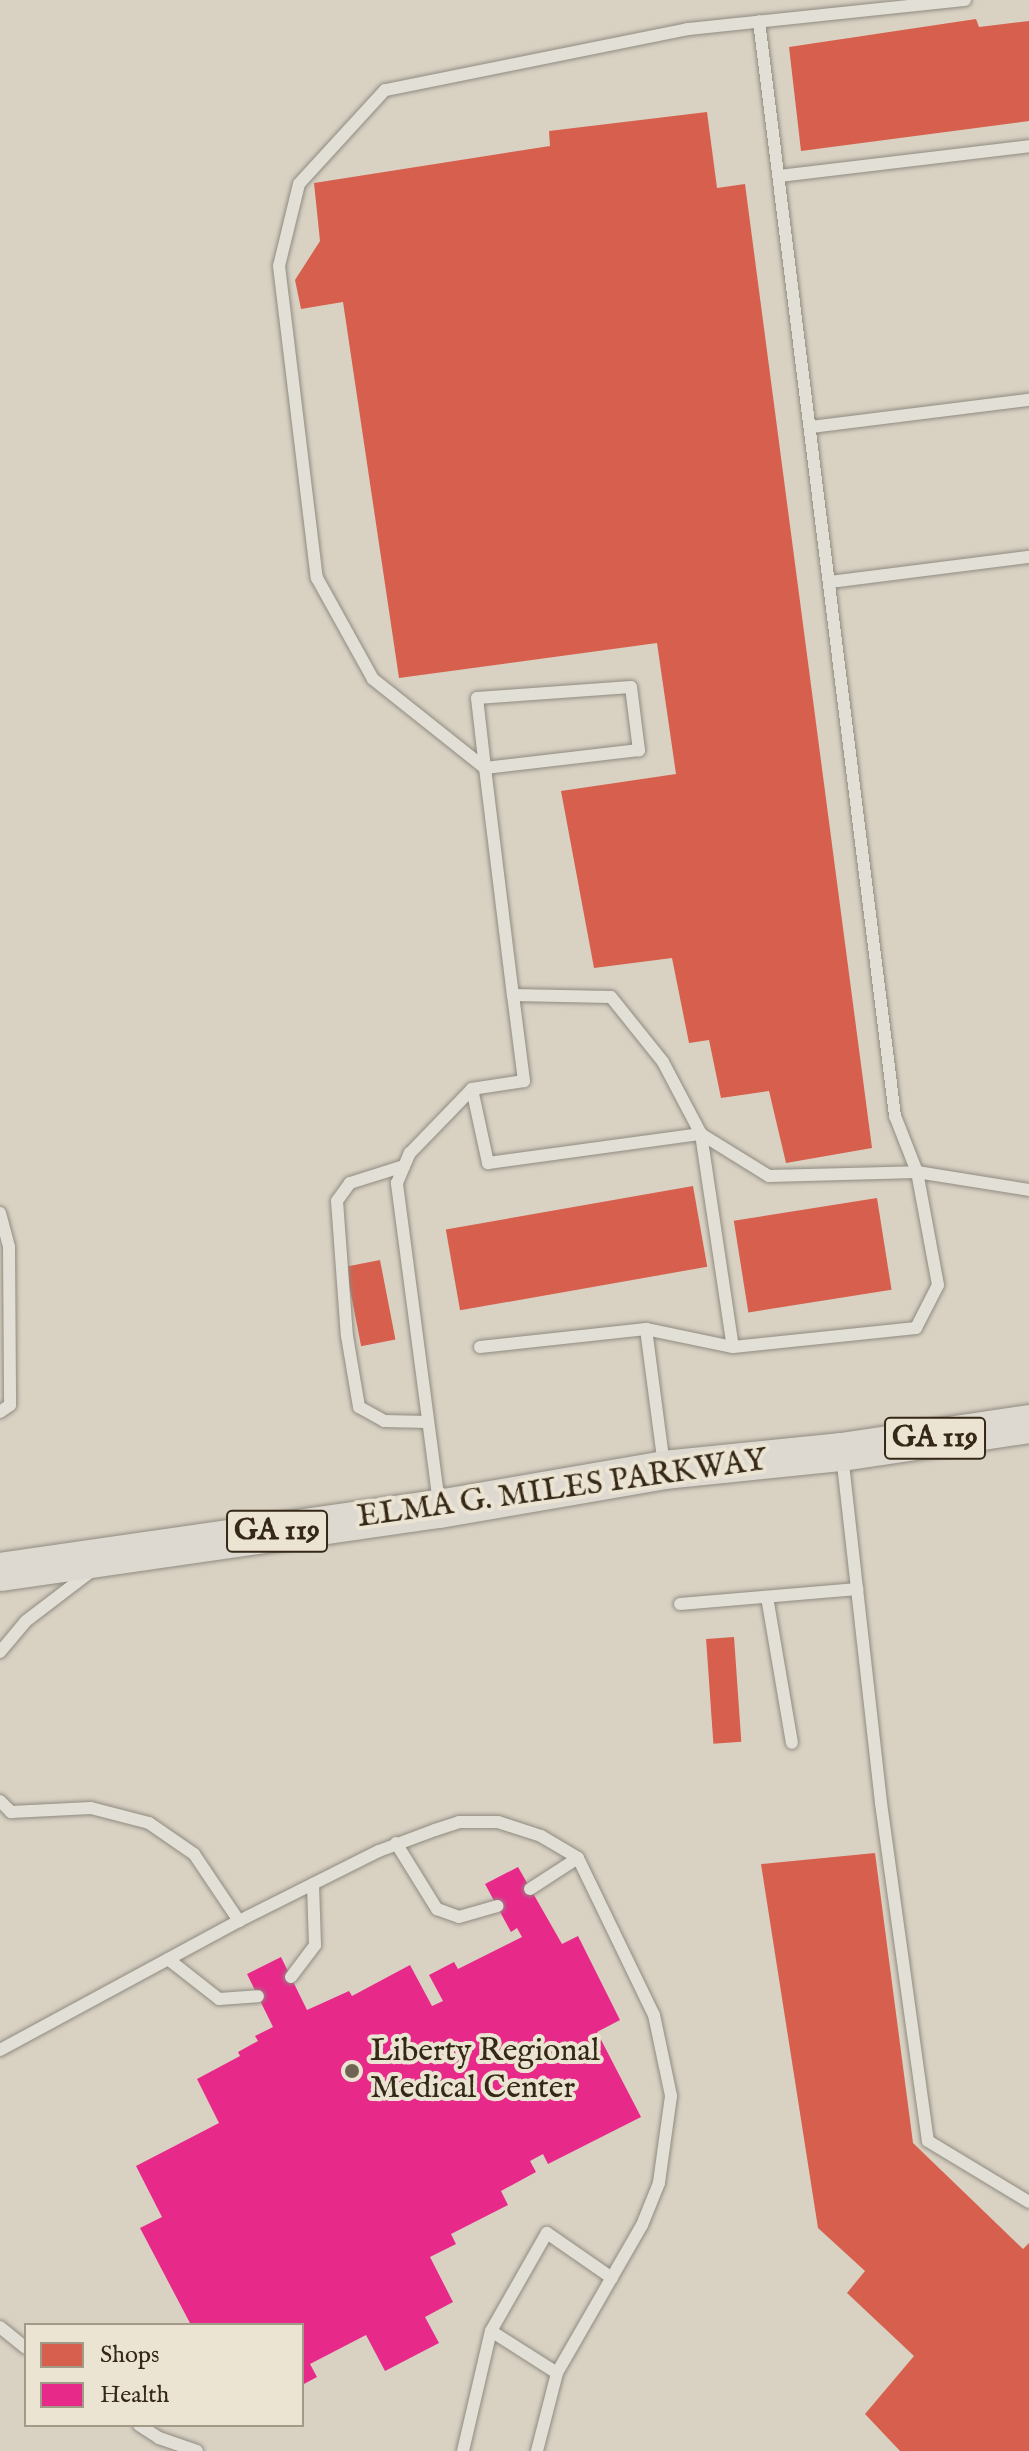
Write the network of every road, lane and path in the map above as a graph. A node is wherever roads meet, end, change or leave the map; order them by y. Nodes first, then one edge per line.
1 (965, 0) edge
2 (759, 21) junction
3 (1029, 146) edge
4 (779, 176) junction
5 (1029, 400) edge
6 (811, 427) junction
7 (1029, 557) edge
8 (830, 582) junction
9 (485, 768) junction
10 (513, 995) junction
11 (472, 1089) junction
12 (701, 1134) junction
13 (404, 1166) junction
14 (917, 1172) junction
15 (1029, 1190) edge
16 (0, 1213) edge
17 (646, 1329) junction
18 (480, 1347) dead end
19 (733, 1347) junction
20 (0, 1412) edge
21 (428, 1422) junction
22 (1029, 1424) edge
23 (842, 1452) junction
24 (664, 1470) junction
25 (439, 1509) junction
26 (115, 1554) junction
27 (0, 1572) edge
28 (857, 1589) junction
29 (767, 1597) junction
30 (680, 1604) dead end
31 (0, 1652) edge
32 (792, 1743) dead end
33 (0, 1801) edge
34 (396, 1843) junction
35 (578, 1858) junction
36 (313, 1884) junction
37 (530, 1889) dead end
38 (497, 1906) dead end
39 (239, 1921) junction
40 (168, 1959) junction
41 (291, 1977) dead end
42 (258, 1996) dead end
43 (0, 2050) edge
44 (1029, 2202) edge
45 (612, 2278) junction
46 (0, 2327) edge
47 (491, 2331) junction
48 (24, 2346) edge
49 (557, 2373) junction
50 (142, 2427) edge
51 (197, 2451) edge
52 (463, 2451) edge
53 (537, 2451) edge

1 - 2 lane
2 - 4 lane
2 - 9 lane
3 - 4 lane
4 - 6 lane
5 - 6 lane
6 - 8 lane
7 - 8 lane
8 - 14 lane
9 - 9 lane
9 - 10 lane
10 - 11 lane
10 - 12 lane
11 - 12 lane
11 - 13 lane
12 - 14 lane
12 - 19 lane
13 - 21 lane
13 - 21 lane
14 - 15 lane
14 - 19 lane
16 - 20 lane
17 - 18 lane
17 - 19 lane
17 - 24 lane
21 - 25 lane
22 - 23 main road, ELMA G. MILES PARKWAY / GA 119
23 - 24 main road, ELMA G. MILES PARKWAY / GA 119
23 - 28 lane
24 - 25 main road, ELMA G. MILES PARKWAY / GA 119
25 - 26 main road, ELMA G. MILES PARKWAY / GA 119
26 - 27 main road, ELMA G. MILES PARKWAY / GA 119
26 - 31 lane
28 - 29 lane
28 - 44 lane
29 - 30 lane
29 - 32 lane
33 - 39 lane
34 - 35 lane
34 - 36 lane
34 - 38 lane
35 - 37 lane
35 - 45 lane
36 - 39 lane
36 - 41 lane
39 - 40 lane
40 - 42 lane
40 - 43 lane
45 - 47 lane
45 - 49 lane
46 - 48 lane
47 - 49 lane
47 - 52 lane
49 - 53 lane
50 - 51 lane

